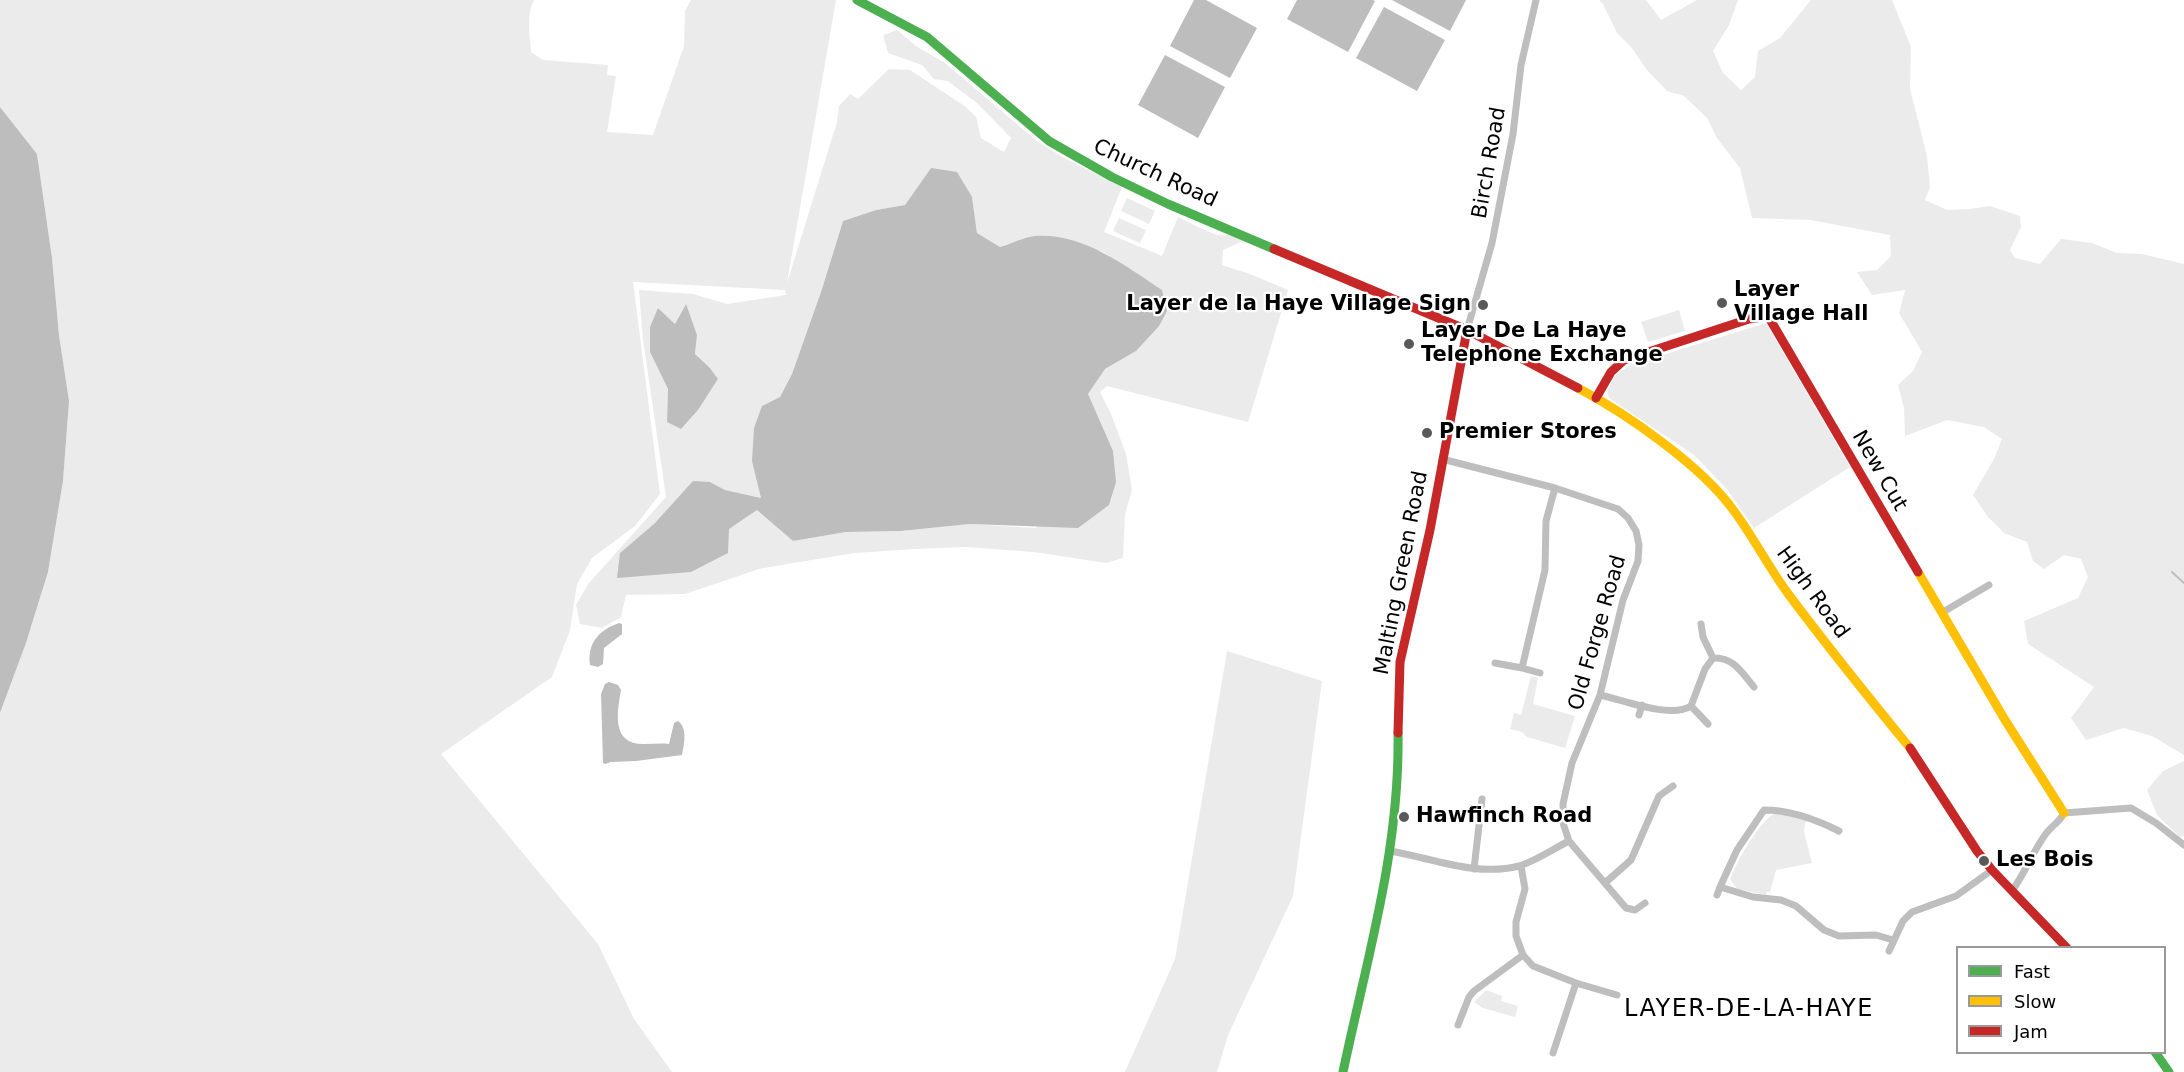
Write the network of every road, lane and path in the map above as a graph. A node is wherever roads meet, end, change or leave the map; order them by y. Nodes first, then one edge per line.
1 (857, 0) edge
2 (1536, 0) edge
3 (1467, 330) junction
4 (1596, 398) junction
5 (1442, 459) junction
6 (1555, 488) junction
7 (1989, 585) dead end
8 (1943, 612) junction
9 (1701, 624) dead end
10 (1713, 658) junction
11 (1496, 663) dead end
12 (1522, 668) junction
13 (1540, 673) dead end
14 (1754, 687) dead end
15 (1600, 695) junction
16 (1642, 705) junction
17 (1691, 706) junction
18 (1639, 715) dead end
19 (1708, 724) dead end
20 (1673, 786) dead end
21 (1482, 799) dead end
22 (2064, 813) junction
23 (1839, 831) dead end
24 (1569, 841) junction
25 (2184, 845) edge
26 (1390, 851) junction
27 (1521, 866) junction
28 (1474, 868) junction
29 (1992, 870) junction
30 (1606, 882) junction
31 (1720, 887) junction
32 (2012, 891) junction
33 (1717, 895) dead end
34 (1645, 903) dead end
35 (1893, 940) junction
36 (2065, 946) edge
37 (1889, 951) dead end
38 (1522, 956) junction
39 (1576, 983) junction
40 (1617, 995) dead end
41 (1458, 1025) dead end
42 (1552, 1053) dead end
43 (2156, 1054) edge
44 (1343, 1072) edge
45 (2169, 1072) edge

1 - 3 main road, Church Road
2 - 3 street, Birch Road
3 - 4 main road, High Road
3 - 5 main road, Malting Green Road
4 - 8 main road, New Cut
4 - 29 main road, High Road
5 - 6 street, Old Forge Road
5 - 26 main road, Malting Green Road
6 - 12 street
6 - 15 street, Old Forge Road
7 - 8 street
8 - 22 main road, New Cut
9 - 10 street
10 - 14 street
10 - 17 street
11 - 12 street
12 - 13 street
15 - 16 street
15 - 24 street, Old Forge Road
16 - 17 street
16 - 18 street
17 - 19 street
20 - 30 street
21 - 28 street
22 - 25 street
22 - 32 street
23 - 31 street
24 - 27 street
24 - 30 street
26 - 28 street
26 - 44 main road, Malting Green Road
27 - 28 street
27 - 38 street
29 - 32 main road, High Road
29 - 35 street
30 - 34 street
31 - 33 street
31 - 35 street
32 - 36 main road, High Road
35 - 37 street
38 - 39 street
38 - 41 street
39 - 40 street
39 - 42 street
43 - 45 main road

